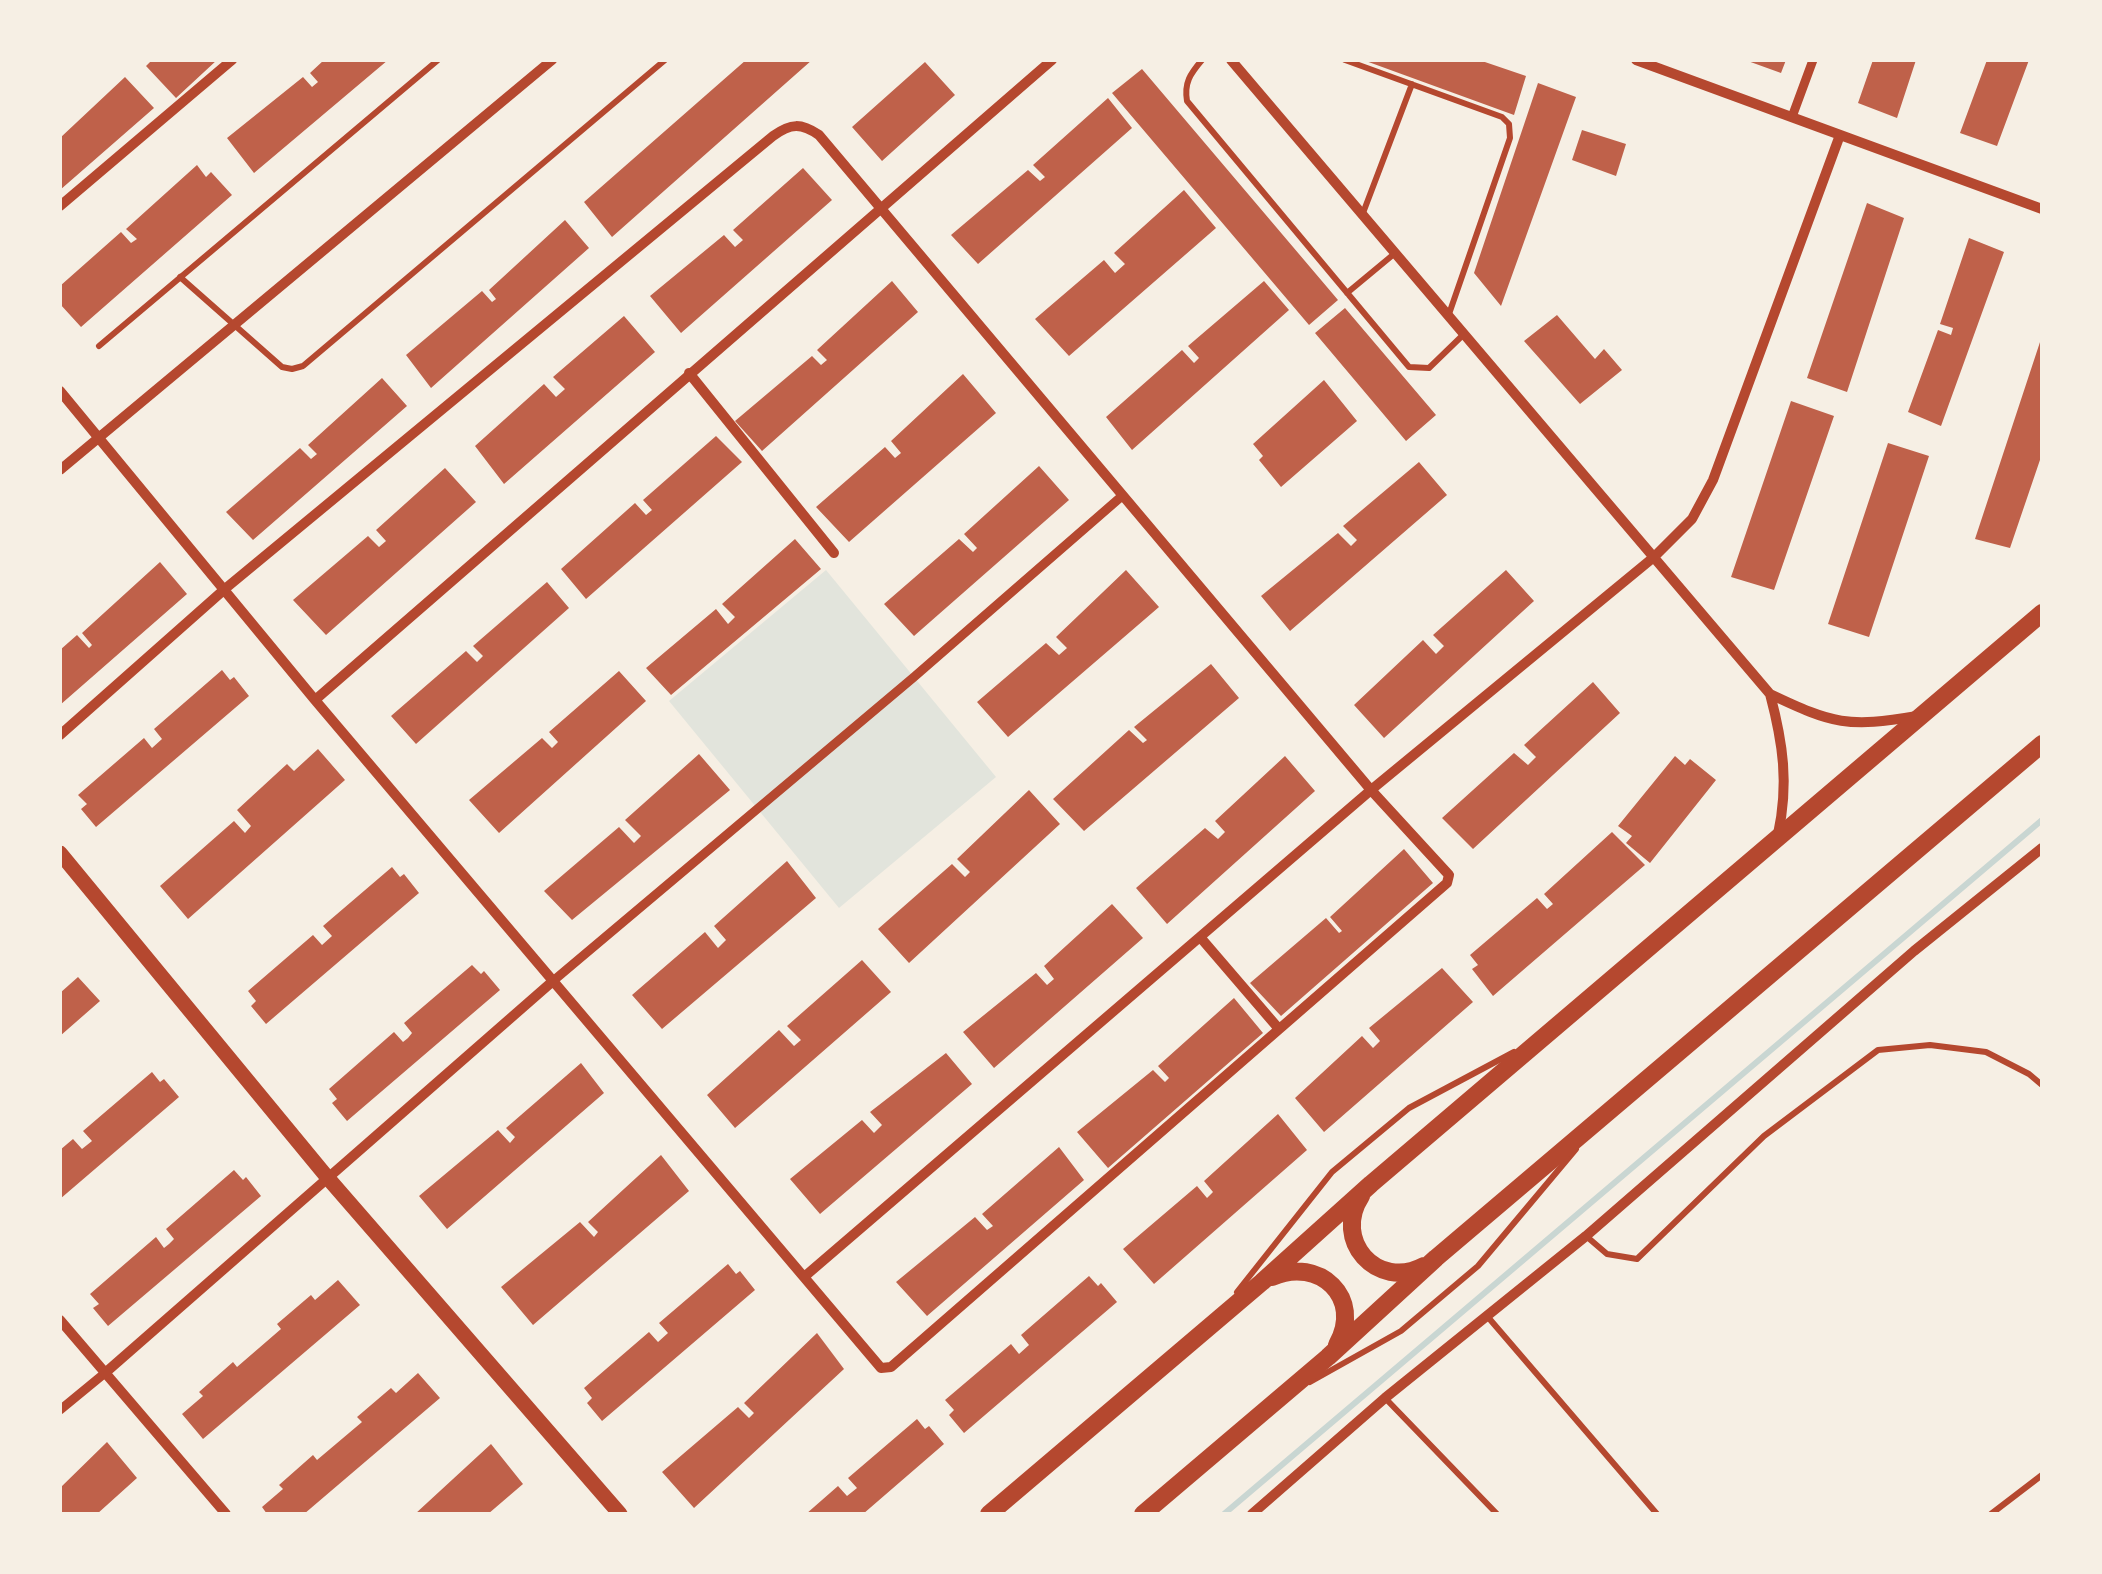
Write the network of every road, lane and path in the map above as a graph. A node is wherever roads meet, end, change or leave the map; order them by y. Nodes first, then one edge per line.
1 (232, 60) edge
2 (438, 60) edge
3 (552, 60) edge
4 (665, 60) edge
5 (1052, 60) edge
6 (1202, 60) edge
7 (1231, 60) edge
8 (1345, 60) edge
9 (1636, 60) edge
10 (1813, 60) edge
11 (1412, 84) junction
12 (1792, 117) junction
13 (1840, 135) junction
14 (60, 206) edge
15 (879, 207) junction
16 (2042, 209) edge
17 (1362, 214) junction
18 (1394, 254) junction
19 (180, 277) junction
20 (1347, 294) junction
21 (1448, 315) junction
22 (233, 326) junction
23 (1463, 335) junction
24 (98, 346) dead end
25 (689, 373) junction
26 (60, 391) edge
27 (100, 437) junction
28 (60, 470) edge
29 (1122, 496) junction
30 (834, 553) dead end
31 (1654, 557) junction
32 (226, 588) junction
33 (2042, 614) edge
34 (1770, 694) junction
35 (315, 700) junction
36 (1922, 715) junction
37 (60, 734) edge
38 (2042, 744) edge
39 (1371, 790) junction
40 (1778, 838) junction
41 (2042, 848) edge
42 (60, 853) edge
43 (1200, 937) junction
44 (553, 981) junction
45 (1279, 1029) junction
46 (1546, 1035) junction
47 (2042, 1086) edge
48 (1604, 1116) junction
49 (327, 1177) junction
50 (1371, 1184) junction
51 (1586, 1236) junction
52 (1436, 1258) junction
53 (804, 1277) junction
54 (1262, 1282) junction
55 (1487, 1316) junction
56 (60, 1320) edge
57 (1212, 1325) junction
58 (1328, 1357) junction
59 (105, 1373) junction
60 (1385, 1398) junction
61 (1274, 1402) junction
62 (60, 1410) edge
63 (2042, 1475) edge
64 (226, 1514) edge
65 (620, 1514) edge
66 (989, 1514) edge
67 (1143, 1514) edge
68 (1252, 1514) edge
69 (1497, 1514) edge
70 (1657, 1514) edge
71 (1992, 1514) edge

1 - 14 street
2 - 19 lane
3 - 22 street
4 - 22 lane
5 - 15 street
6 - 20 lane
7 - 17 street
8 - 11 lane
9 - 12 street
10 - 12 street
11 - 17 lane
11 - 21 lane
12 - 13 street
13 - 16 street
13 - 31 street
15 - 25 street
15 - 29 street
15 - 32 street
17 - 18 street
18 - 20 lane
18 - 21 street
19 - 22 lane
19 - 24 lane
20 - 23 lane
21 - 23 street
22 - 27 street
23 - 31 street
25 - 30 street
25 - 35 street
26 - 27 street
27 - 28 street
27 - 32 street
29 - 39 street
29 - 44 street
31 - 34 street
31 - 39 street
32 - 35 street
32 - 37 street
33 - 36 main road
34 - 36 street
34 - 40 street
35 - 44 street
36 - 40 main road
38 - 48 main road
39 - 43 street
39 - 45 street
40 - 46 main road
41 - 51 street
42 - 49 street
43 - 45 street
43 - 53 street
44 - 49 street
44 - 53 street
45 - 53 street
46 - 50 main road
46 - 57 lane
47 - 51 lane
48 - 52 main road
48 - 61 lane
49 - 59 street
49 - 65 street
50 - 52 main road
50 - 54 main road
51 - 55 street
52 - 58 main road
54 - 57 main road
54 - 58 main road
55 - 60 street
55 - 70 lane
56 - 59 street
57 - 66 main road
58 - 61 main road
59 - 62 street
59 - 64 street
60 - 68 street
60 - 69 lane
61 - 67 main road
63 - 71 lane

